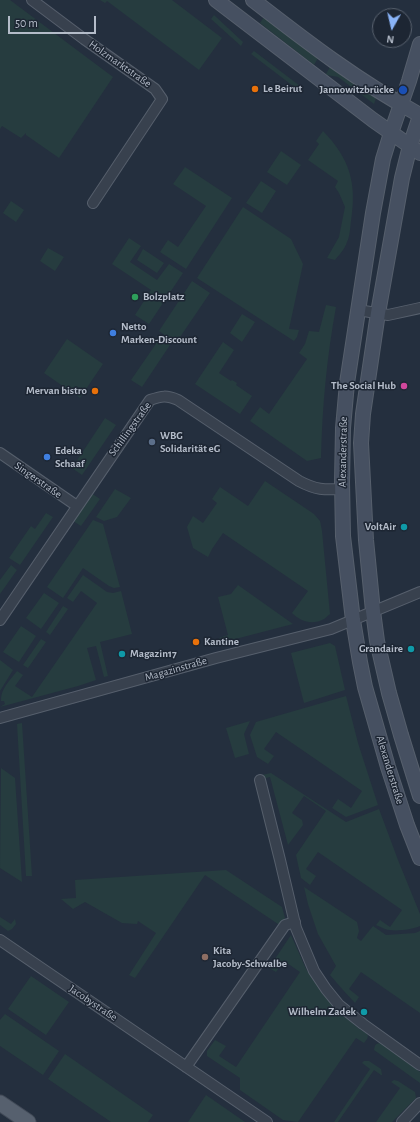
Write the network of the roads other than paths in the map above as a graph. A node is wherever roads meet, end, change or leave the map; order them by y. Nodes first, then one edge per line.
1 (32, 0) edge
2 (216, 0) edge
3 (253, 0) edge
4 (420, 44) edge
5 (400, 104) junction
6 (420, 116) edge
7 (391, 133) junction
8 (415, 150) edge
9 (93, 203) dead end
10 (420, 308) edge
11 (358, 310) junction
12 (378, 313) junction
13 (0, 453) edge
14 (342, 489) junction
15 (77, 506) junction
16 (420, 592) edge
17 (373, 611) junction
18 (0, 620) edge
19 (352, 620) junction
20 (0, 718) edge
21 (260, 780) dead end
22 (420, 796) edge
23 (420, 858) edge
24 (295, 922) junction
25 (0, 940) edge
26 (420, 1065) edge
27 (186, 1067) junction
28 (0, 1103) edge
29 (420, 1103) edge
30 (28, 1122) edge
31 (267, 1122) edge
32 (402, 1122) edge

1 - 9 street, Holzmarktstraße
2 - 7 main road
3 - 5 main road
4 - 5 main road, Alexanderstraße
5 - 6 main road
5 - 7 main road, Alexanderstraße
6 - 8 main road, Alexanderstraße
7 - 8 main road
7 - 11 main road, Alexanderstraße
8 - 12 main road, Alexanderstraße
10 - 12 street
11 - 12 street
11 - 14 main road, Alexanderstraße
12 - 17 main road, Alexanderstraße
13 - 15 street, Singerstraße
14 - 15 street, Schillingstraße
14 - 19 main road, Alexanderstraße
15 - 18 street, Schillingstraße
16 - 17 street, Magazinstraße
17 - 19 street, Magazinstraße
17 - 22 main road, Alexanderstraße
19 - 20 street, Magazinstraße
19 - 23 main road, Alexanderstraße
21 - 24 street
24 - 26 street
24 - 27 street
25 - 27 street, Jacobystraße
27 - 31 street, Jacobystraße
28 - 30 main road
29 - 32 street

